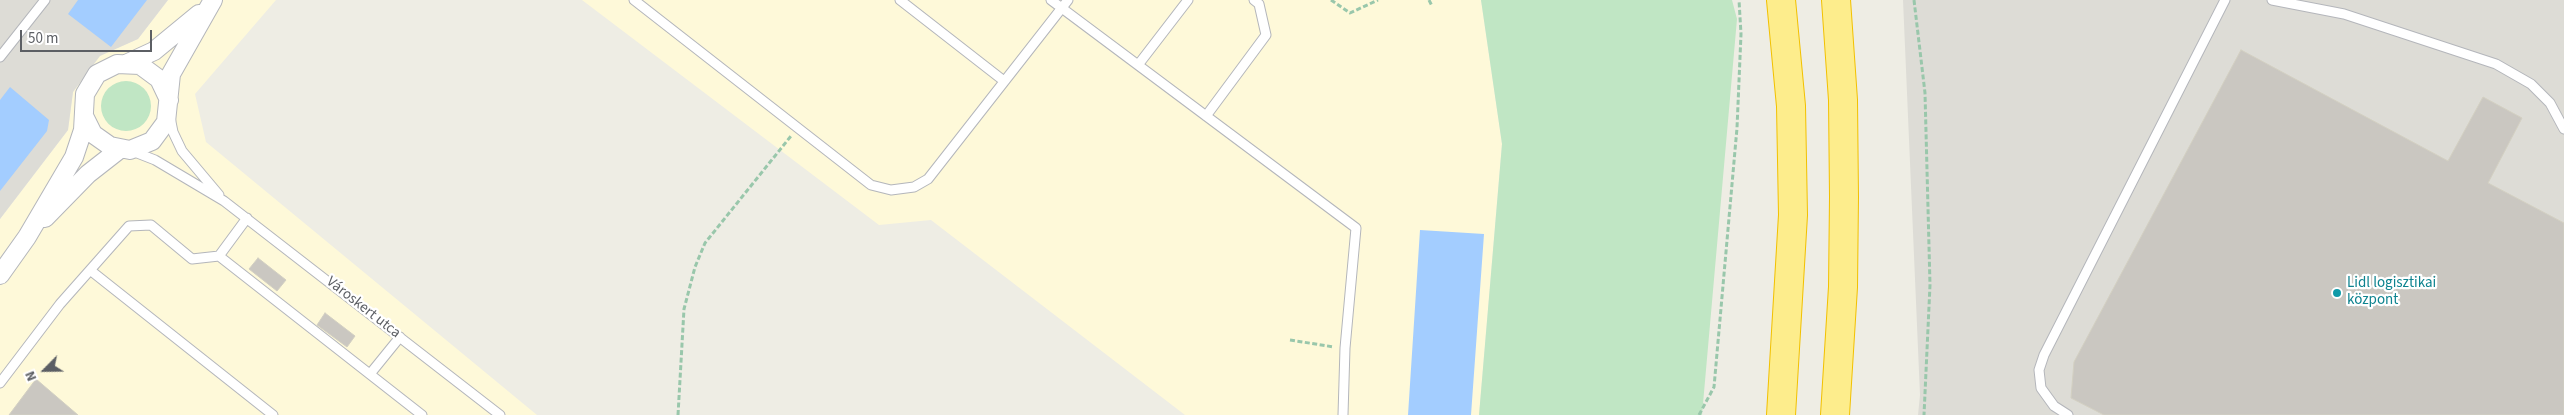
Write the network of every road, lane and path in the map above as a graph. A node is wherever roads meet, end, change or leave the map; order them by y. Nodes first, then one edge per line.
1 (44, 0) edge
2 (634, 0) edge
3 (900, 0) edge
4 (1051, 0) edge
5 (1068, 0) edge
6 (1188, 0) edge
7 (1254, 0) edge
8 (1331, 0) edge
9 (1378, 0) edge
10 (1429, 0) edge
11 (1739, 0) edge
12 (1781, 0) edge
13 (1836, 0) edge
14 (1914, 0) edge
15 (2225, 0) edge
16 (2272, 0) edge
17 (213, 1) edge
18 (1432, 6) dead end
19 (1061, 8) junction
20 (0, 57) edge
21 (128, 63) junction
22 (1138, 65) junction
23 (1004, 81) junction
24 (169, 105) junction
25 (84, 116) junction
26 (1206, 116) junction
27 (797, 128) junction
28 (2564, 129) edge
29 (125, 149) junction
30 (224, 201) junction
31 (247, 218) junction
32 (28, 237) junction
33 (219, 256) junction
34 (90, 270) junction
35 (0, 274) edge
36 (400, 337) junction
37 (1290, 340) dead end
38 (1345, 348) junction
39 (370, 374) junction
40 (0, 383) edge
41 (273, 415) edge
42 (422, 415) edge
43 (500, 415) edge
44 (678, 415) edge
45 (1343, 415) edge
46 (1699, 415) edge
47 (1781, 415) edge
48 (1834, 415) edge
49 (1924, 415) edge
50 (2068, 415) edge

1 - 20 lane
2 - 27 lane
3 - 23 lane
4 - 19 lane
5 - 19 lane
6 - 22 lane
7 - 26 lane
8 - 9 path
10 - 18 path
11 - 46 path
12 - 47 highway
13 - 48 highway
14 - 49 path
15 - 50 lane
16 - 28 lane
17 - 21 street
17 - 24 street
19 - 22 lane
19 - 23 lane
21 - 24 street
21 - 25 street
22 - 26 lane
23 - 27 lane
24 - 29 street
24 - 30 lane, Városkert utca
25 - 29 street
25 - 32 street
26 - 38 lane
27 - 44 path
29 - 30 lane, Városkert utca
29 - 32 street
30 - 31 lane, Városkert utca
31 - 33 lane
31 - 36 lane, Városkert utca
32 - 35 street
33 - 34 lane
33 - 39 lane
34 - 40 lane
34 - 41 lane
36 - 39 lane
36 - 43 lane, Városkert utca
37 - 38 path
38 - 45 lane
39 - 42 lane

